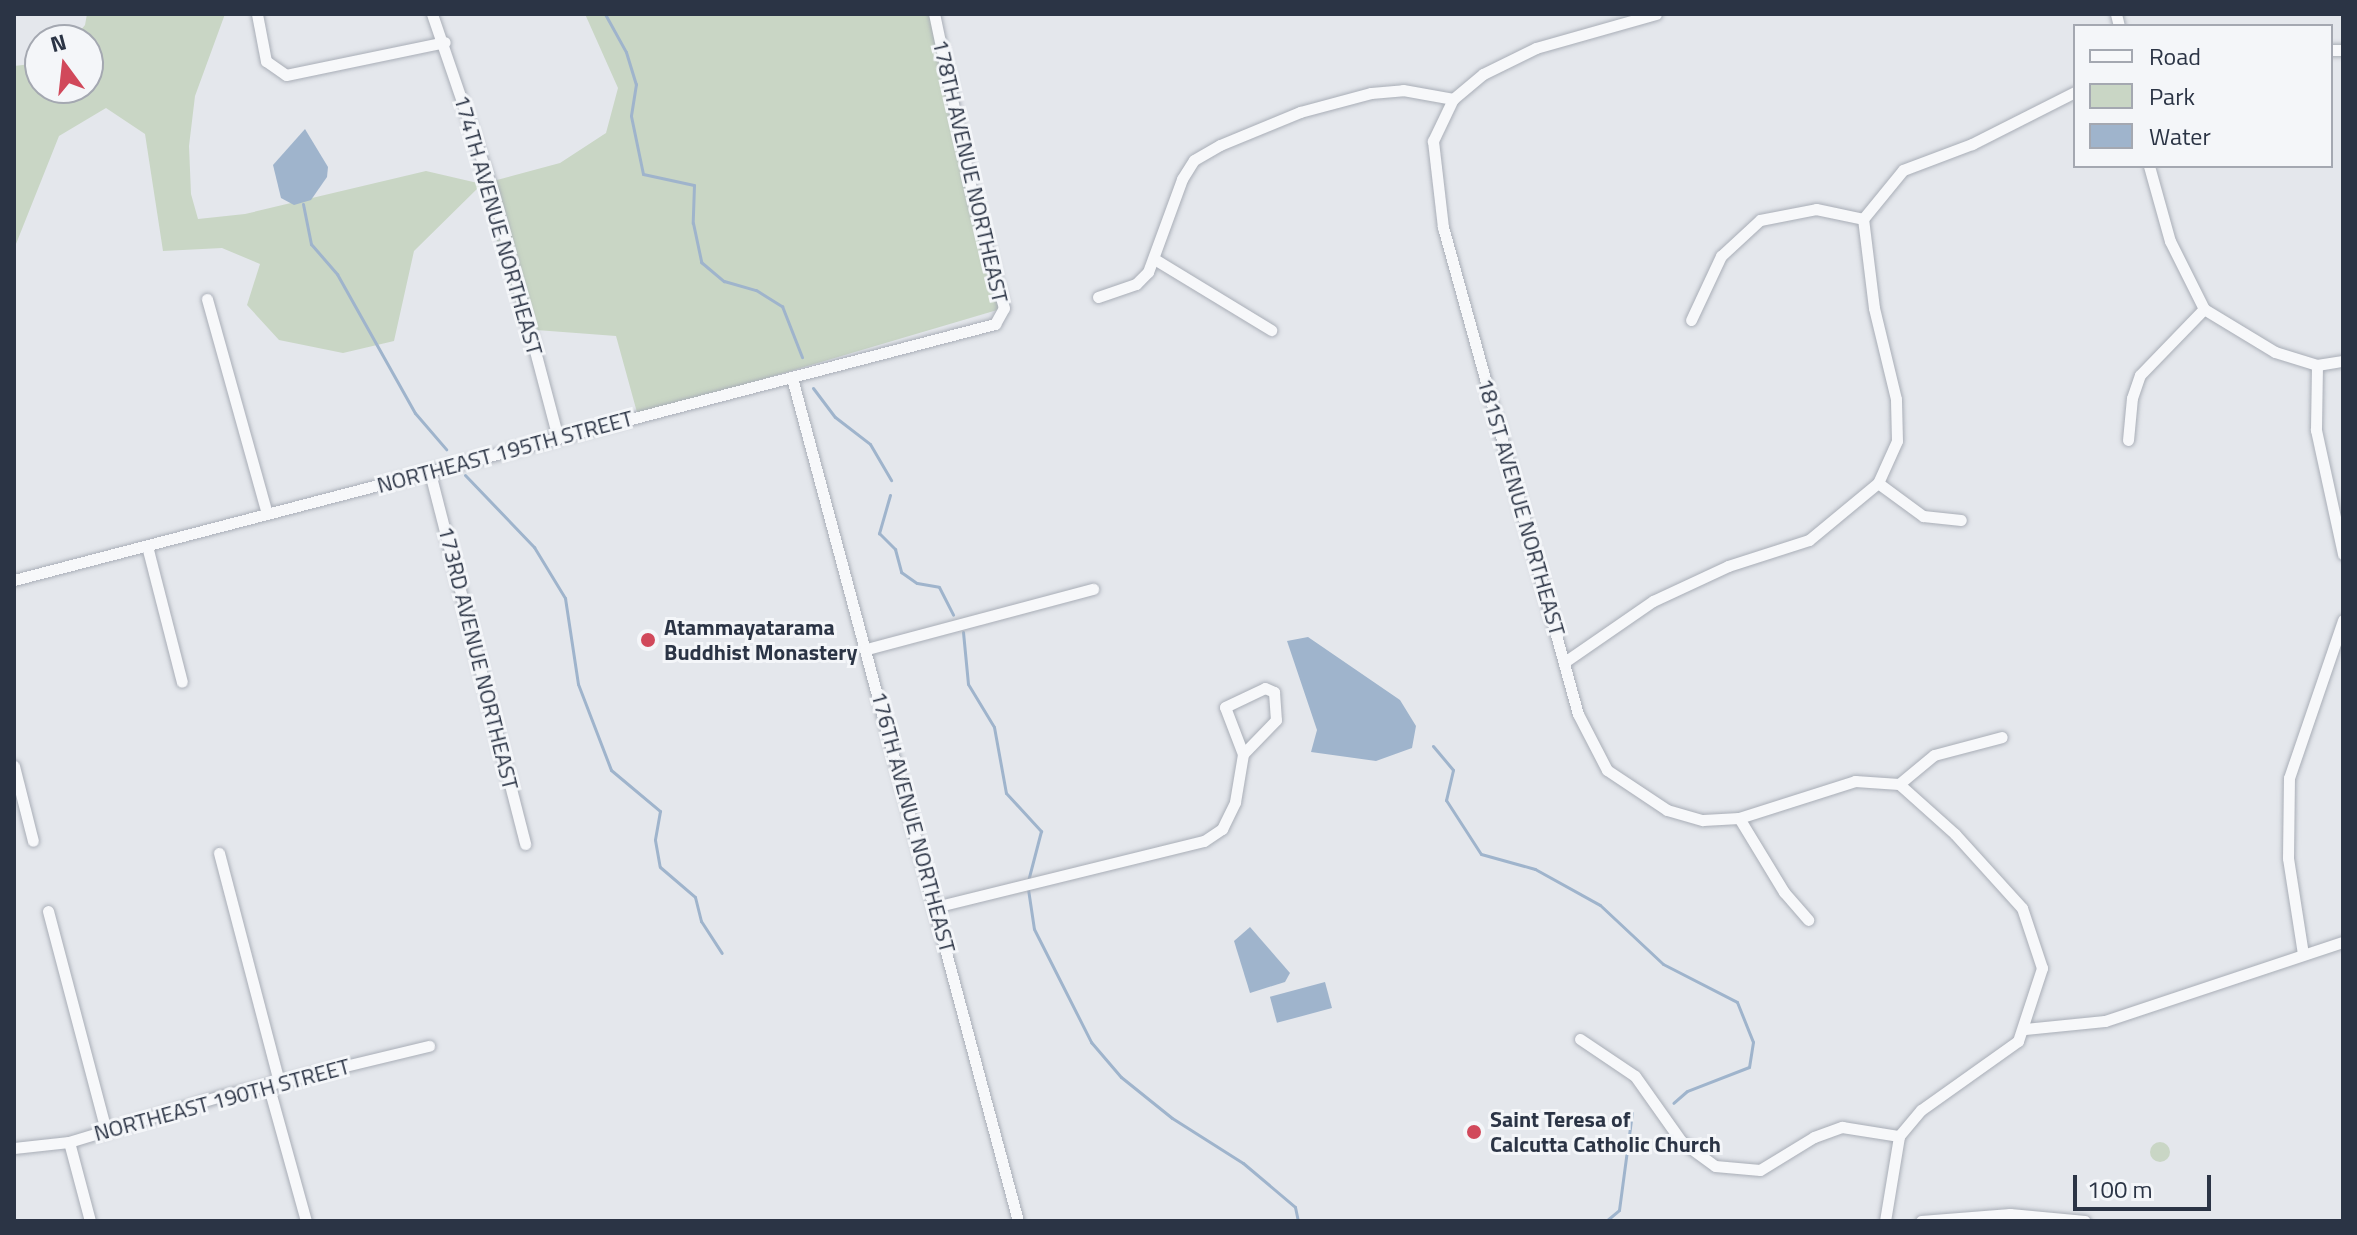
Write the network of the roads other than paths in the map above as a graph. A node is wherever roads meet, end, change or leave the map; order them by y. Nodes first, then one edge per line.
1 (257, 14) edge
2 (432, 14) edge
3 (1656, 14) edge
4 (936, 15) edge
5 (1609, 20) edge
6 (445, 42) junction
7 (2073, 93) edge
8 (1453, 99) junction
9 (2150, 168) edge
10 (1863, 219) junction
11 (1156, 260) junction
12 (1098, 297) dead end
13 (207, 299) dead end
14 (2204, 309) junction
15 (1691, 320) dead end
16 (995, 324) joint
17 (1271, 330) dead end
18 (2343, 361) edge
19 (2317, 365) junction
20 (792, 378) junction
21 (558, 438) junction
22 (2128, 440) dead end
23 (430, 473) junction
24 (1878, 483) junction
25 (267, 514) junction
26 (1961, 520) dead end
27 (147, 546) junction
28 (2343, 554) edge
29 (14, 580) edge
30 (1093, 589) dead end
31 (2343, 620) edge
32 (867, 649) junction
33 (1566, 661) junction
34 (182, 682) dead end
35 (2002, 737) dead end
36 (1243, 754) junction
37 (14, 766) edge
38 (1899, 784) junction
39 (1739, 818) junction
40 (33, 841) dead end
41 (525, 844) dead end
42 (219, 853) dead end
43 (935, 907) junction
44 (48, 911) dead end
45 (1808, 920) dead end
46 (2343, 942) edge
47 (2303, 954) junction
48 (2025, 1029) junction
49 (1580, 1039) dead end
50 (429, 1046) dead end
51 (274, 1082) junction
52 (106, 1131) junction
53 (1899, 1136) junction
54 (69, 1142) junction
55 (14, 1148) edge
56 (90, 1221) edge
57 (306, 1221) edge
58 (1018, 1221) edge
59 (1885, 1221) edge
60 (1921, 1221) edge
61 (2085, 1221) edge

1 - 6 street
2 - 6 street, 174TH AVENUE NORTHEAST
3 - 5 street
4 - 16 street, 178TH AVENUE NORTHEAST
5 - 8 street
6 - 21 street, 174TH AVENUE NORTHEAST
7 - 10 street
8 - 11 street
8 - 33 street, 181ST AVENUE NORTHEAST
9 - 14 street
10 - 15 street
10 - 24 street
11 - 12 street
11 - 17 street
13 - 25 street
14 - 19 street
14 - 22 street
16 - 20 street, NORTHEAST 195TH STREET
18 - 19 street
19 - 28 street
20 - 21 street, NORTHEAST 195TH STREET
20 - 32 street, 176TH AVENUE NORTHEAST
21 - 23 street, NORTHEAST 195TH STREET
23 - 25 street, NORTHEAST 195TH STREET
23 - 41 street, 173RD AVENUE NORTHEAST
24 - 26 street
24 - 33 street
25 - 27 street, NORTHEAST 195TH STREET
27 - 29 street, NORTHEAST 195TH STREET
27 - 34 street
30 - 32 street
31 - 47 street
32 - 43 street, 176TH AVENUE NORTHEAST
33 - 39 street, 181ST AVENUE NORTHEAST
35 - 38 street
36 - 36 street
36 - 43 street
37 - 40 street
38 - 39 street, 181ST AVENUE NORTHEAST
38 - 48 street
39 - 45 street
42 - 51 street
43 - 58 street, 176TH AVENUE NORTHEAST
44 - 52 street
46 - 47 street
47 - 48 street
48 - 53 street
49 - 53 street
50 - 51 street, NORTHEAST 190TH STREET
51 - 52 street, NORTHEAST 190TH STREET
51 - 57 street
52 - 54 street, NORTHEAST 190TH STREET
53 - 59 street
54 - 55 street, NORTHEAST 190TH STREET
54 - 56 street
60 - 61 street

